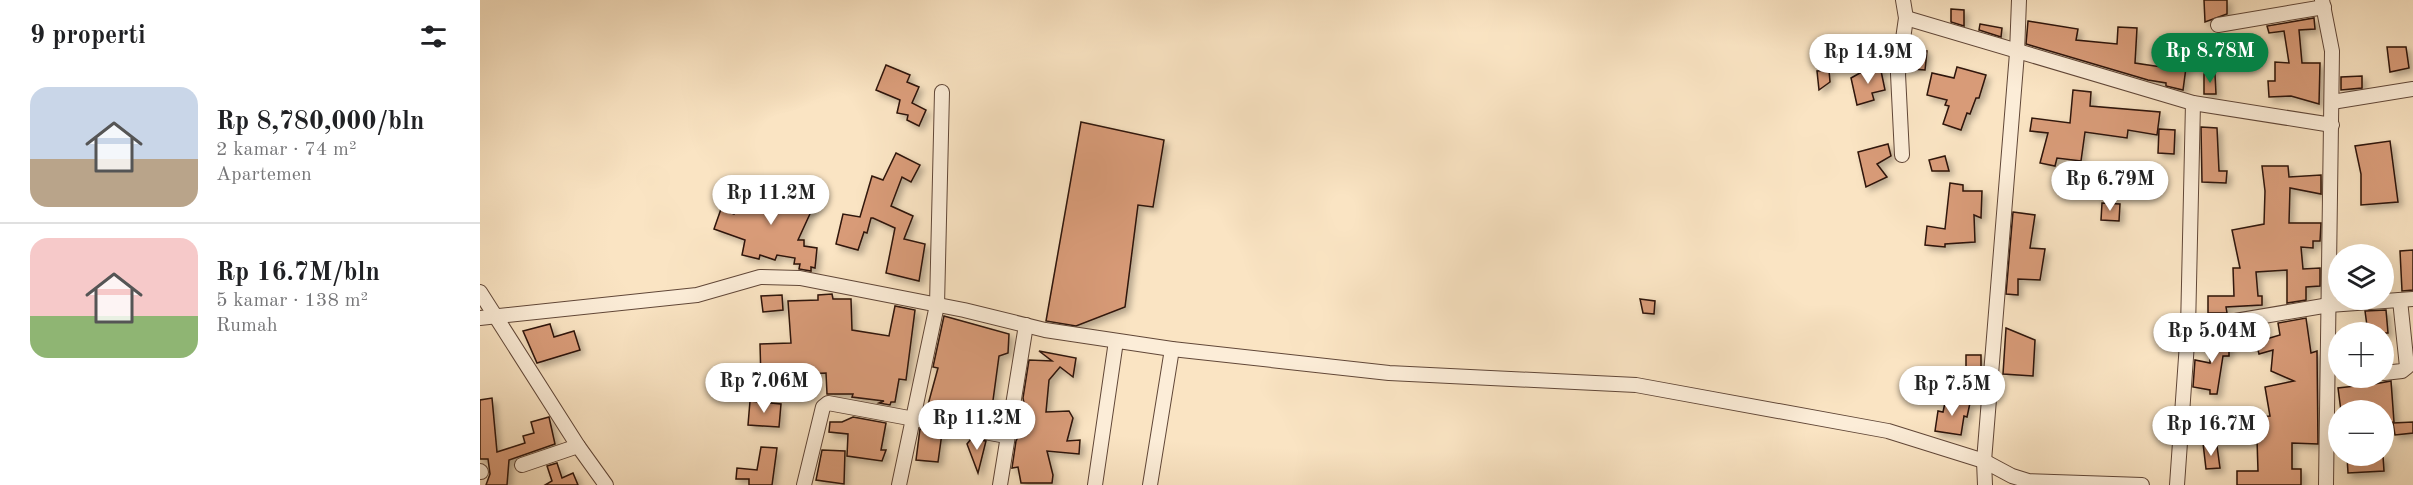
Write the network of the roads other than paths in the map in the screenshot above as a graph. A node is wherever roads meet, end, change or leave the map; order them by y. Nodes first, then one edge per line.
1 (1903, 0) edge
2 (2019, 0) edge
3 (2323, 4) edge
4 (1906, 18) junction
5 (2218, 25) dead end
6 (2017, 53) junction
7 (2413, 89) edge
8 (942, 92) dead end
9 (2332, 102) junction
10 (2193, 103) junction
11 (2332, 125) junction
12 (1902, 155) dead end
13 (2330, 244) edge
14 (480, 292) edge
15 (2406, 300) edge
16 (937, 305) junction
17 (2328, 305) edge
18 (496, 317) junction
19 (480, 318) edge
20 (1026, 325) junction
21 (2188, 329) junction
22 (1116, 341) junction
23 (1172, 349) junction
24 (2394, 372) edge
25 (2332, 388) edge
26 (915, 418) junction
27 (1006, 436) junction
28 (578, 446) junction
29 (1984, 461) junction
30 (522, 465) dead end
31 (606, 485) edge
32 (804, 485) edge
33 (899, 485) edge
34 (1000, 485) edge
35 (1095, 485) edge
36 (1150, 485) edge
37 (1985, 485) edge
38 (2142, 485) edge
39 (2177, 485) edge
40 (2326, 485) edge

1 - 4 street
2 - 6 street
3 - 5 street
3 - 9 street
4 - 6 street
4 - 12 street
6 - 10 street
6 - 29 street
7 - 9 street
8 - 16 street
9 - 11 street
10 - 11 street
10 - 21 street
11 - 13 street
14 - 18 street
15 - 24 street
16 - 18 street
16 - 20 street
16 - 26 street
17 - 21 street
18 - 19 street
18 - 28 street
20 - 22 street
20 - 27 street
21 - 39 street
22 - 23 street
22 - 35 street
23 - 29 street
23 - 36 street
25 - 40 street
26 - 27 street
26 - 32 street
26 - 33 street
27 - 34 street
28 - 30 street
28 - 31 street
29 - 37 street
29 - 38 street

